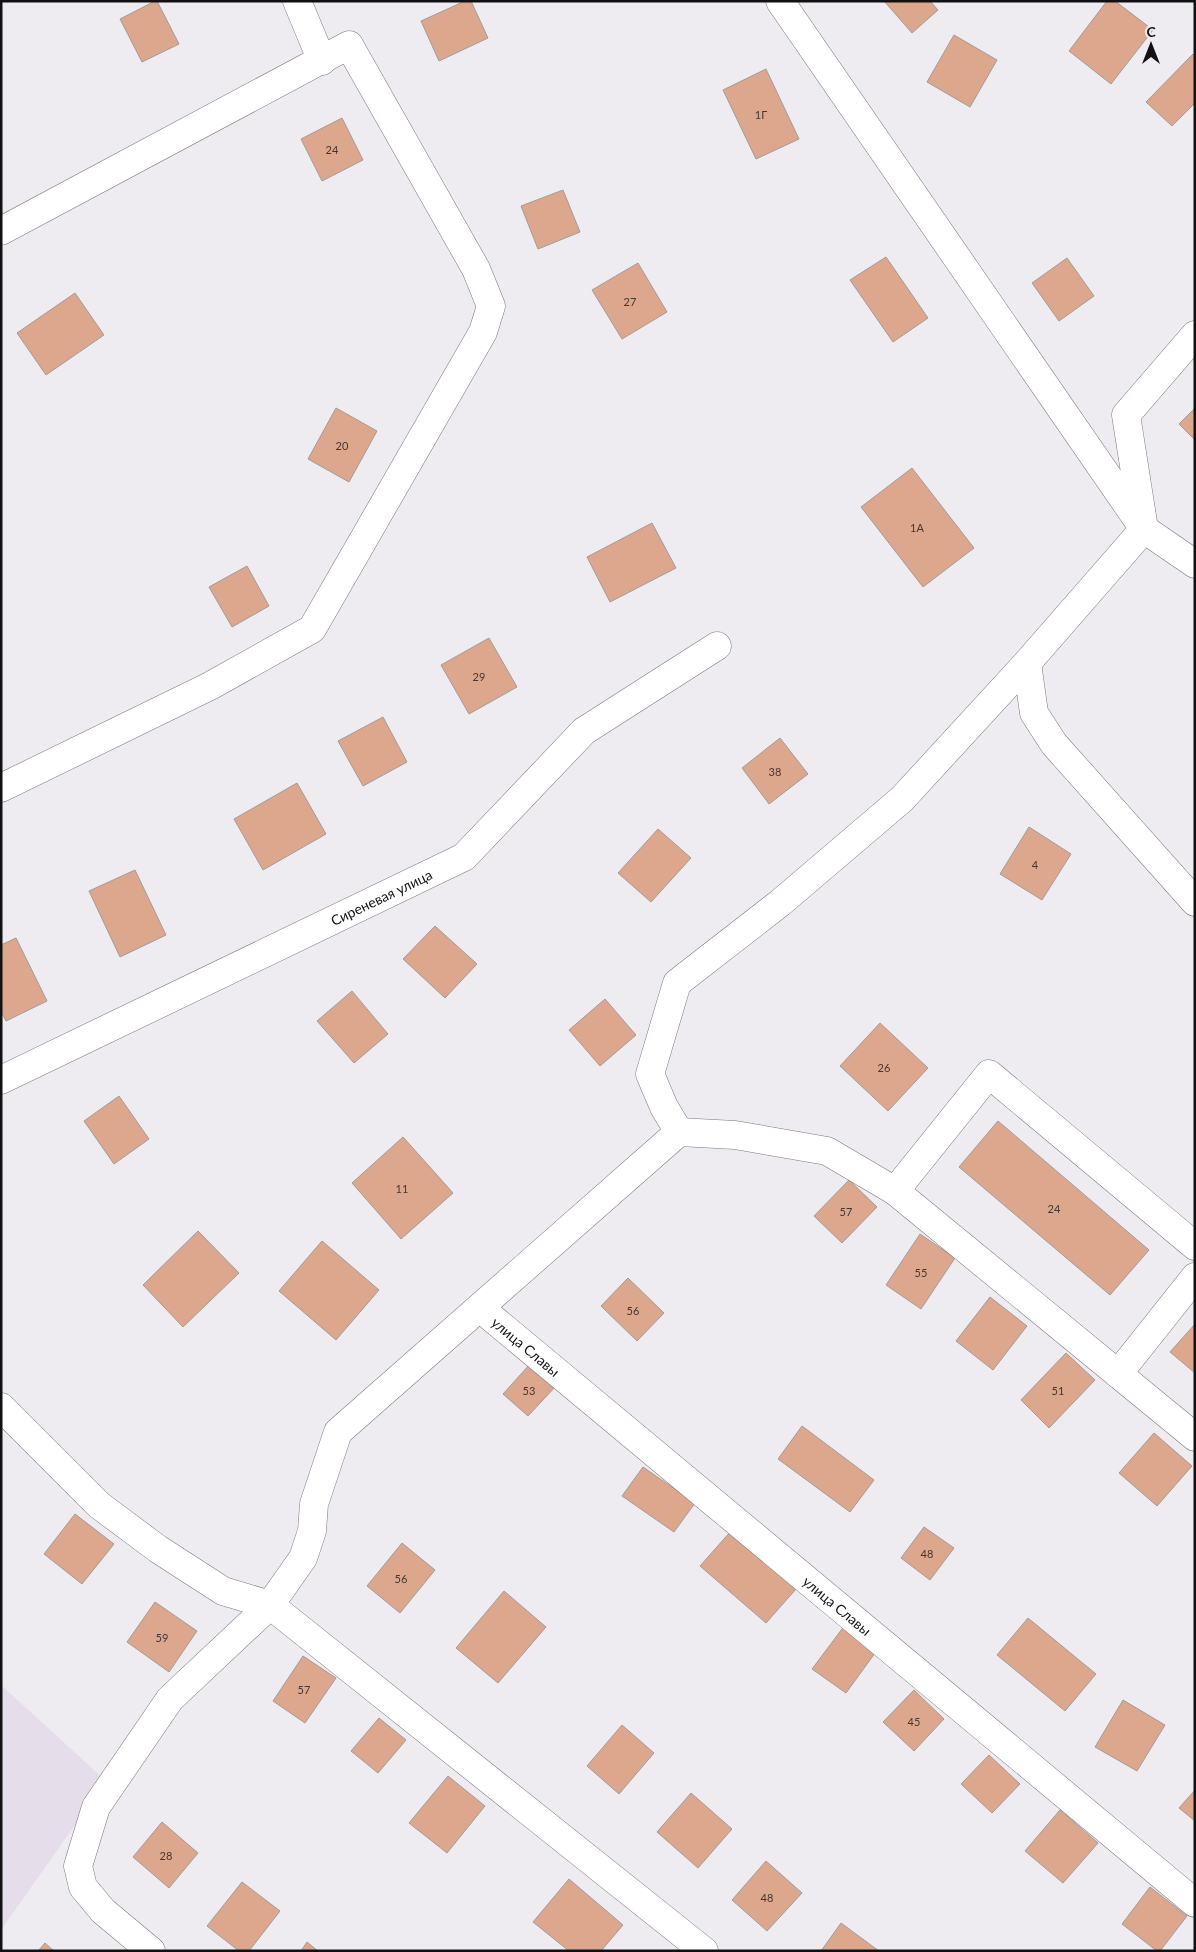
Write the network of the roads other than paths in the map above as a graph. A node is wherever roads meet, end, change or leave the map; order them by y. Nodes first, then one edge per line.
1 (297, 1) edge
2 (780, 1) edge
3 (322, 61) junction
4 (1, 231) edge
5 (1195, 335) edge
6 (1144, 530) junction
7 (1195, 564) edge
8 (717, 646) dead end
9 (1027, 663) junction
10 (1, 788) edge
11 (1195, 902) edge
12 (1, 1080) edge
13 (679, 1132) junction
14 (894, 1191) junction
15 (1195, 1246) edge
16 (1195, 1277) edge
17 (480, 1308) junction
18 (1118, 1374) junction
19 (1, 1407) edge
20 (1195, 1437) edge
21 (270, 1605) junction
22 (1195, 1903) edge
23 (151, 1951) edge
24 (704, 1951) edge

1 - 3 street
2 - 6 street
3 - 4 street
3 - 10 street
5 - 6 street
6 - 7 street
6 - 9 street
8 - 12 street, Сиреневая улица
9 - 11 street
9 - 13 street
13 - 14 street
13 - 17 street
14 - 15 street
14 - 18 street
16 - 18 street
17 - 21 street
17 - 22 street, улица Славы
18 - 20 street
19 - 21 street
21 - 23 street
21 - 24 street

